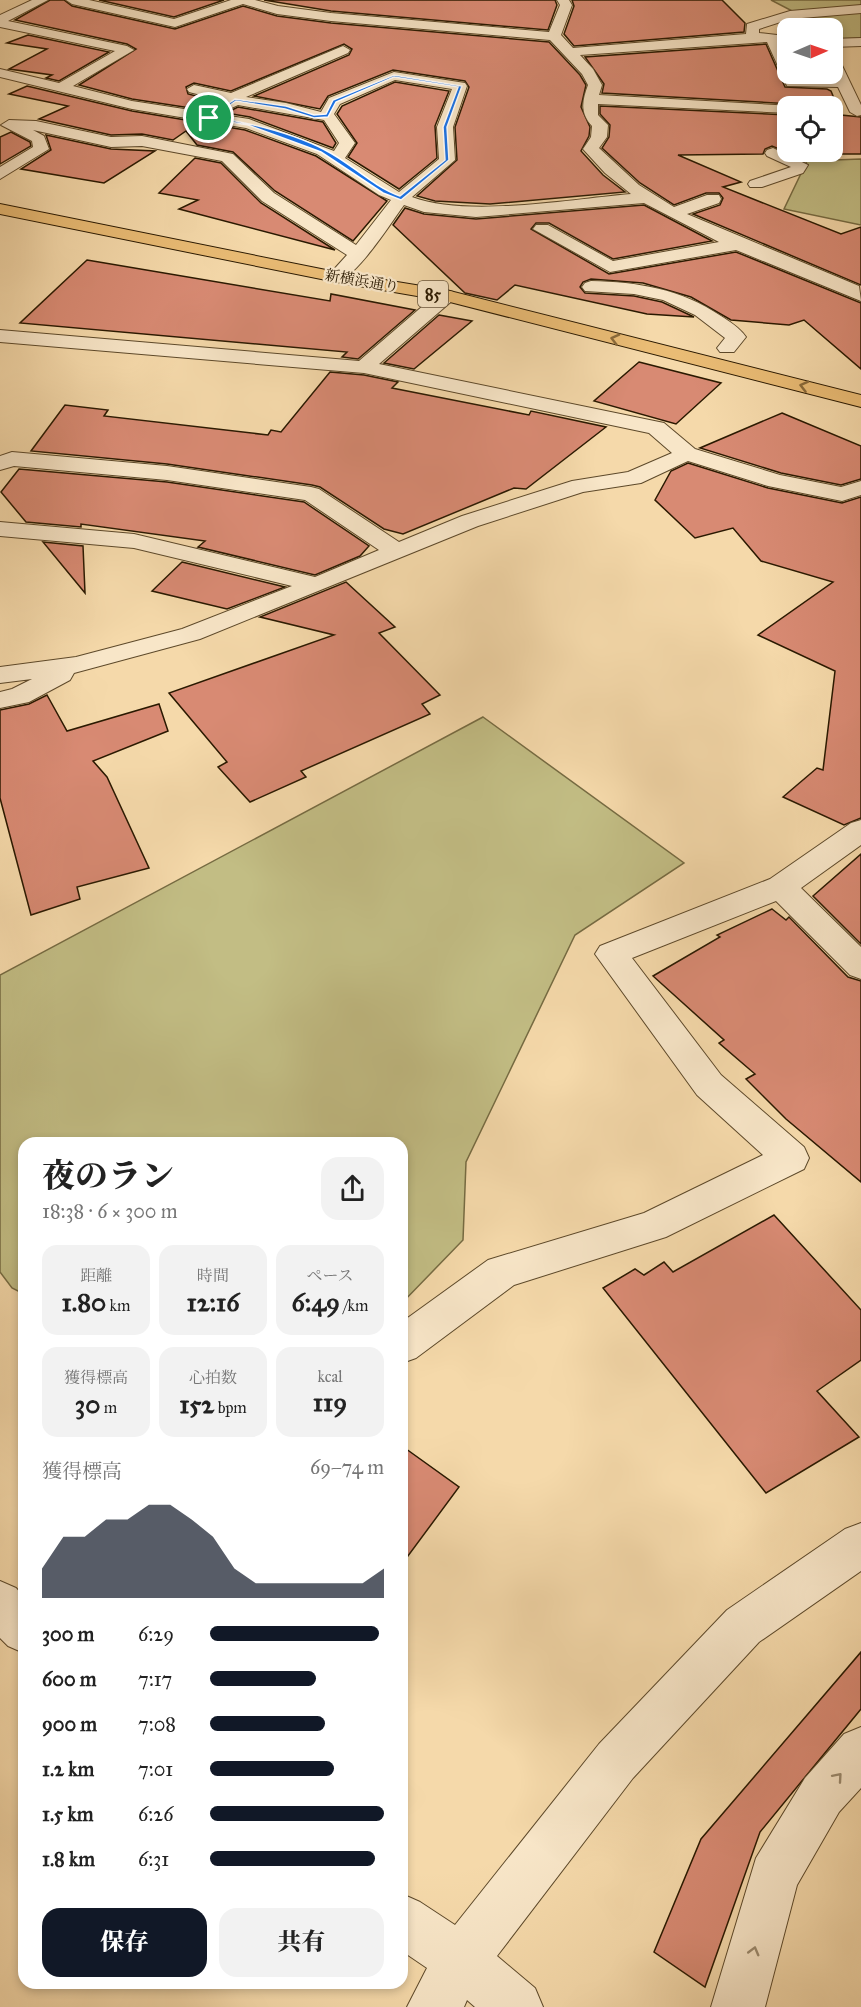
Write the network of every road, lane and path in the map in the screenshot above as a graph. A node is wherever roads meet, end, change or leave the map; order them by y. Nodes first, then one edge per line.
1 (42, 0) edge
2 (72, 0) edge
3 (242, 0) edge
4 (563, 0) edge
5 (861, 9) edge
6 (800, 15) junction
7 (804, 18) edge
8 (0, 21) edge
9 (554, 36) junction
10 (753, 37) junction
11 (861, 42) edge
12 (843, 43) edge
13 (777, 49) edge
14 (343, 50) dead end
15 (571, 52) junction
16 (0, 73) edge
17 (844, 83) edge
18 (194, 89) dead end
19 (60, 94) junction
20 (233, 99) junction
21 (590, 99) junction
22 (777, 108) edge
23 (39, 111) dead end
24 (843, 111) edge
25 (859, 112) edge
26 (328, 116) junction
27 (209, 118) junction
28 (4, 126) edge
29 (773, 153) dead end
30 (336, 160) junction
31 (0, 174) edge
32 (756, 184) dead end
33 (0, 198) edge
34 (401, 198) junction
35 (644, 198) junction
36 (713, 199) dead end
37 (0, 209) edge
38 (674, 213) junction
39 (542, 230) dead end
40 (738, 244) junction
41 (347, 266) junction
42 (591, 287) dead end
43 (861, 295) edge
44 (446, 296) junction
45 (0, 336) edge
46 (727, 348) junction
47 (749, 354) dead end
48 (772, 360) dead end
49 (364, 367) junction
50 (861, 383) edge
51 (861, 400) edge
52 (687, 454) junction
53 (0, 463) edge
54 (861, 488) edge
55 (0, 529) edge
56 (398, 552) junction
57 (317, 585) junction
58 (78, 665) junction
59 (0, 675) edge
60 (0, 700) edge
61 (861, 830) edge
62 (781, 886) junction
63 (861, 967) edge
64 (408, 1341) edge
65 (861, 1545) edge
66 (0, 1604) edge
67 (18, 1624) edge
68 (861, 1751) edge
69 (408, 1924) edge
70 (461, 1960) junction
71 (434, 2007) edge
72 (516, 2007) edge
73 (738, 2007) edge

1 - 8 street
2 - 3 street
3 - 9 street
4 - 9 street
5 - 6 street
6 - 7 street
6 - 10 street
8 - 19 street
9 - 15 street
10 - 13 street
10 - 15 street
11 - 12 street
14 - 20 street
15 - 21 street
16 - 19 street
17 - 25 street
18 - 20 street
19 - 27 street
20 - 26 street
20 - 27 street
21 - 22 street
21 - 35 street
23 - 28 street
24 - 25 street
26 - 30 street
26 - 34 street
27 - 30 street
28 - 31 street
28 - 41 street
29 - 32 street
30 - 34 street
33 - 41 main road, 新横浜通り / 85
34 - 35 street
34 - 41 street
35 - 38 street
36 - 38 street
37 - 41 main road, 新横浜通り / 85
38 - 40 street
39 - 40 street
40 - 43 street
41 - 44 main road, 新横浜通り / 85
41 - 46 main road, 新横浜通り / 85
42 - 46 street
44 - 49 street
51 -> 44 main road, 新横浜通り / 85
45 - 49 street
46 - 47 main road, 新横浜通り / 85
48 - 50 main road
49 - 52 street
52 - 54 street
52 - 56 street
53 - 56 street
55 - 57 street
56 - 57 street
57 - 58 street
58 - 59 street
58 - 60 street
61 - 62 street
62 - 63 street
62 - 64 street
65 - 70 street
66 - 67 street
73 -> 68 street
69 - 70 street
70 - 71 street
70 - 72 street

